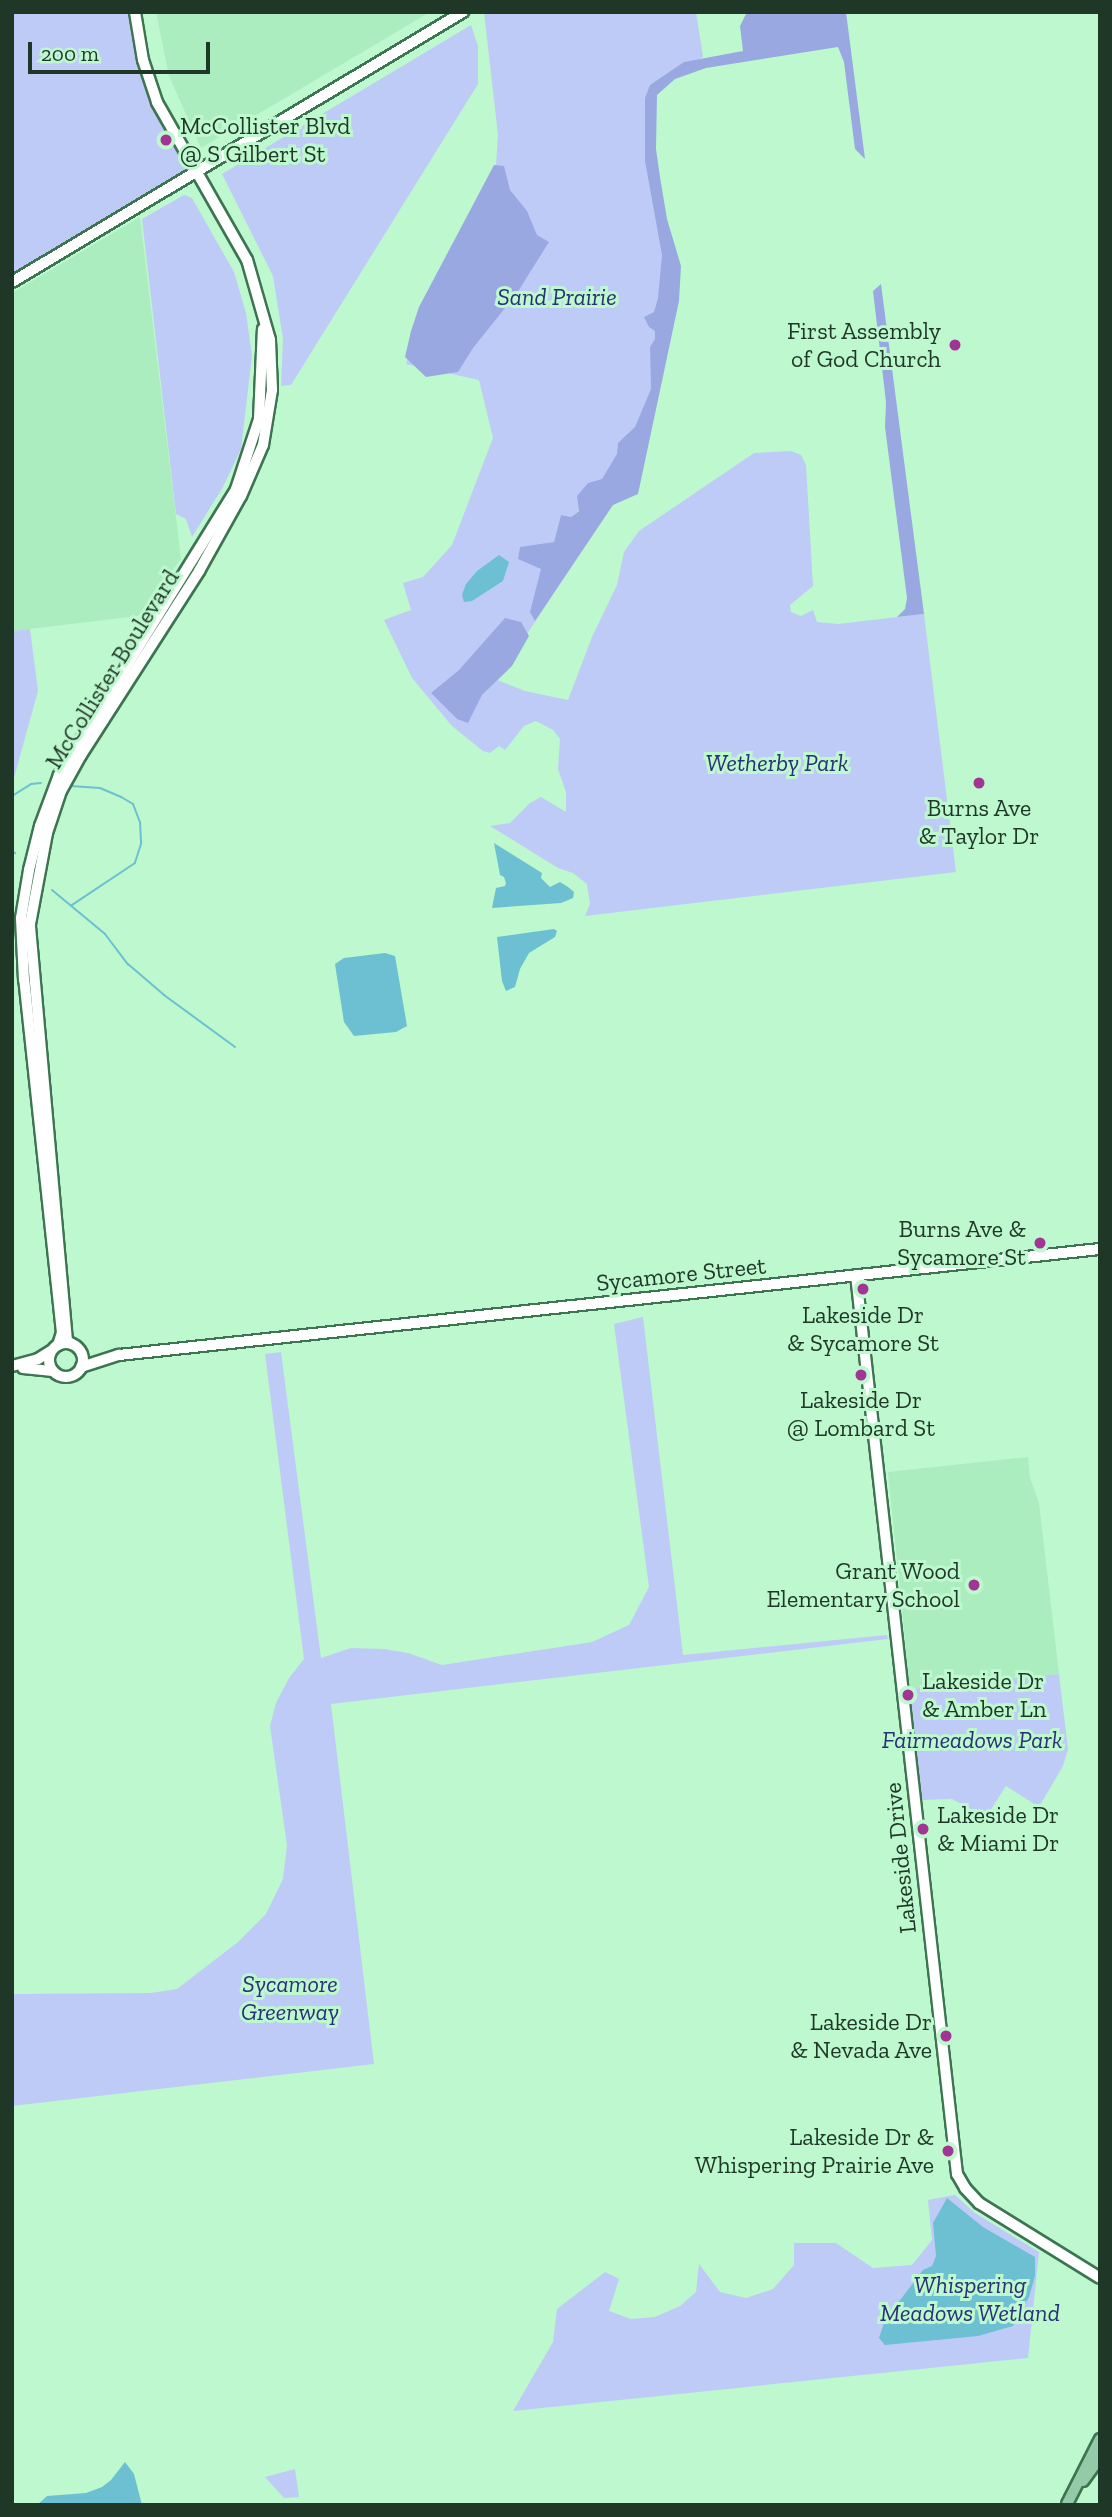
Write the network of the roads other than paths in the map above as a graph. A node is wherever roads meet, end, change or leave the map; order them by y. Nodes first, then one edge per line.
1 (135, 12) edge
2 (463, 12) edge
3 (197, 174) junction
4 (12, 282) edge
5 (263, 321) junction
6 (1100, 1249) edge
7 (856, 1275) junction
8 (75, 1346) junction
9 (54, 1348) junction
10 (119, 1355) junction
11 (12, 1367) edge
12 (81, 1367) junction
13 (53, 1371) junction
14 (1100, 2278) edge
15 (1100, 2439) edge
16 (1100, 2458) edge
17 (1067, 2504) edge

1 - 3 street, McCollister Boulevard
2 - 3 street
3 - 4 street
3 - 5 street, McCollister Boulevard
5 - 8 street, McCollister Boulevard
5 - 9 street, McCollister Boulevard
6 - 7 street, Sycamore Street
7 - 10 street, Sycamore Street
7 - 14 street, Lakeside Drive
8 - 9 street
8 - 10 street
8 - 12 street
9 - 11 street
9 - 13 street
10 - 12 street
11 - 13 street
12 - 13 street
15 - 17 main road
16 - 17 main road

